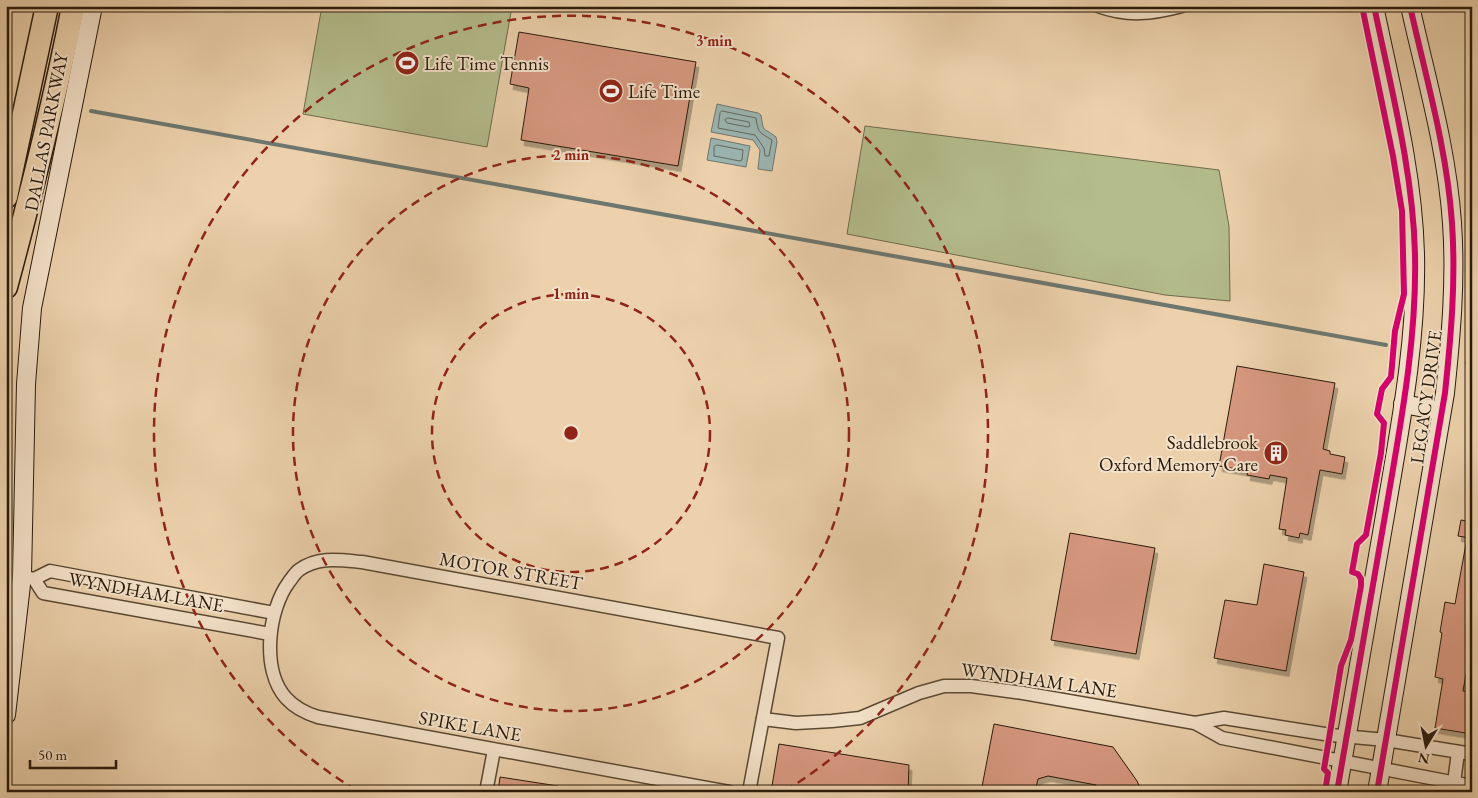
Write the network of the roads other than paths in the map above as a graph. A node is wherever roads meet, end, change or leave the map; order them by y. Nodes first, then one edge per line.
1 (47, 6) edge
2 (73, 6) edge
3 (93, 6) edge
4 (1098, 6) edge
5 (1182, 6) edge
6 (1374, 6) edge
7 (1410, 6) edge
8 (6, 197) edge
9 (6, 287) edge
10 (1404, 404) junction
11 (1441, 411) junction
12 (28, 577) junction
13 (272, 624) junction
14 (6, 715) edge
15 (763, 720) junction
16 (1195, 723) junction
17 (1347, 737) junction
18 (1386, 740) junction
19 (494, 750) junction
20 (1458, 752) junction
21 (1472, 754) edge
22 (1343, 761) junction
23 (1381, 770) junction
24 (1454, 783) junction
25 (1472, 786) edge
26 (486, 792) edge
27 (730, 792) edge
28 (749, 792) edge
29 (1338, 792) edge
30 (1377, 792) edge

1 - 8 highway
2 - 9 highway
3 - 12 main road, DALLAS PARKWAY
4 - 5 street
6 - 10 main road, LEGACY DRIVE
7 - 11 main road, LEGACY DRIVE
10 - 11 main road
10 - 17 main road, LEGACY DRIVE
11 - 18 main road, LEGACY DRIVE
12 - 13 street
12 - 13 street, WYNDHAM LANE
12 - 14 main road, DALLAS PARKWAY
13 - 15 street, MOTOR STREET
13 - 19 street, SPIKE LANE
15 - 16 street, WYNDHAM LANE
15 - 28 street
16 - 17 street, WYNDHAM LANE
16 - 22 street, WYNDHAM LANE
17 - 18 street, WYNDHAM LANE
17 - 22 main road, LEGACY DRIVE
18 - 20 street, WYNDHAM LANE
18 - 23 main road, LEGACY DRIVE
19 - 26 street
19 - 27 street, SPIKE LANE
20 - 21 street, WYNDHAM LANE
20 - 24 street
22 - 23 street, WYNDHAM LANE
22 - 29 main road, LEGACY DRIVE
23 - 24 street, WYNDHAM LANE
23 - 30 main road, LEGACY DRIVE
24 - 25 street, WYNDHAM LANE

